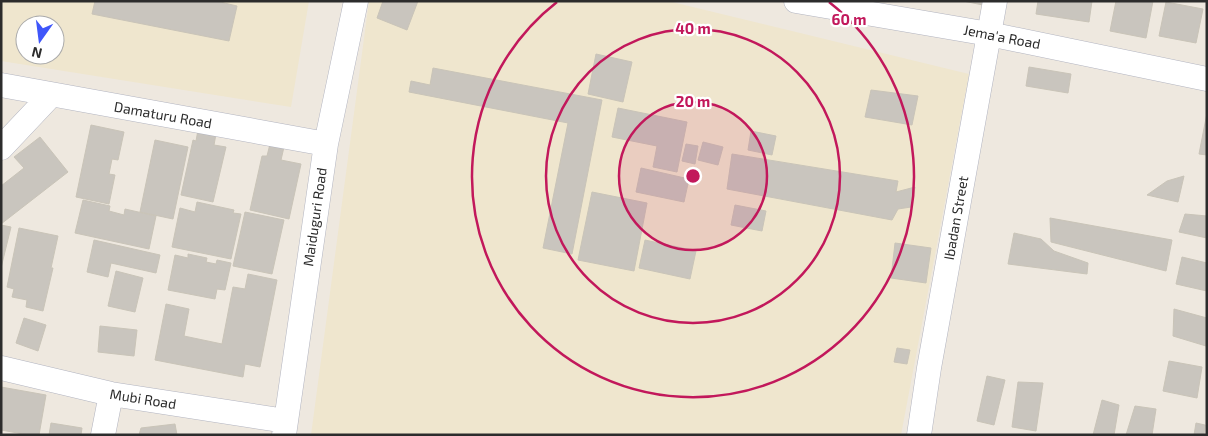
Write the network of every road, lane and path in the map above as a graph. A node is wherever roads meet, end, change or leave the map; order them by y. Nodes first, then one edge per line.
1 (356, 1) edge
2 (796, 1) edge
3 (995, 1) edge
4 (989, 34) junction
5 (1207, 79) edge
6 (1, 85) edge
7 (51, 95) junction
8 (326, 144) junction
9 (1, 148) edge
10 (1, 368) edge
11 (111, 394) junction
12 (285, 428) edge
13 (103, 435) edge
14 (919, 435) edge

1 - 8 street, Maiduguri Road
2 - 4 street, Jema'a Road
3 - 4 street, Ibadan Street
4 - 5 street, Jema'a Road
4 - 14 street, Ibadan Street
6 - 7 street, Damaturu Road
7 - 8 street, Damaturu Road
7 - 9 street
8 - 12 street, Maiduguri Road
10 - 11 street, Mubi Road
11 - 12 street, Mubi Road
11 - 13 street

